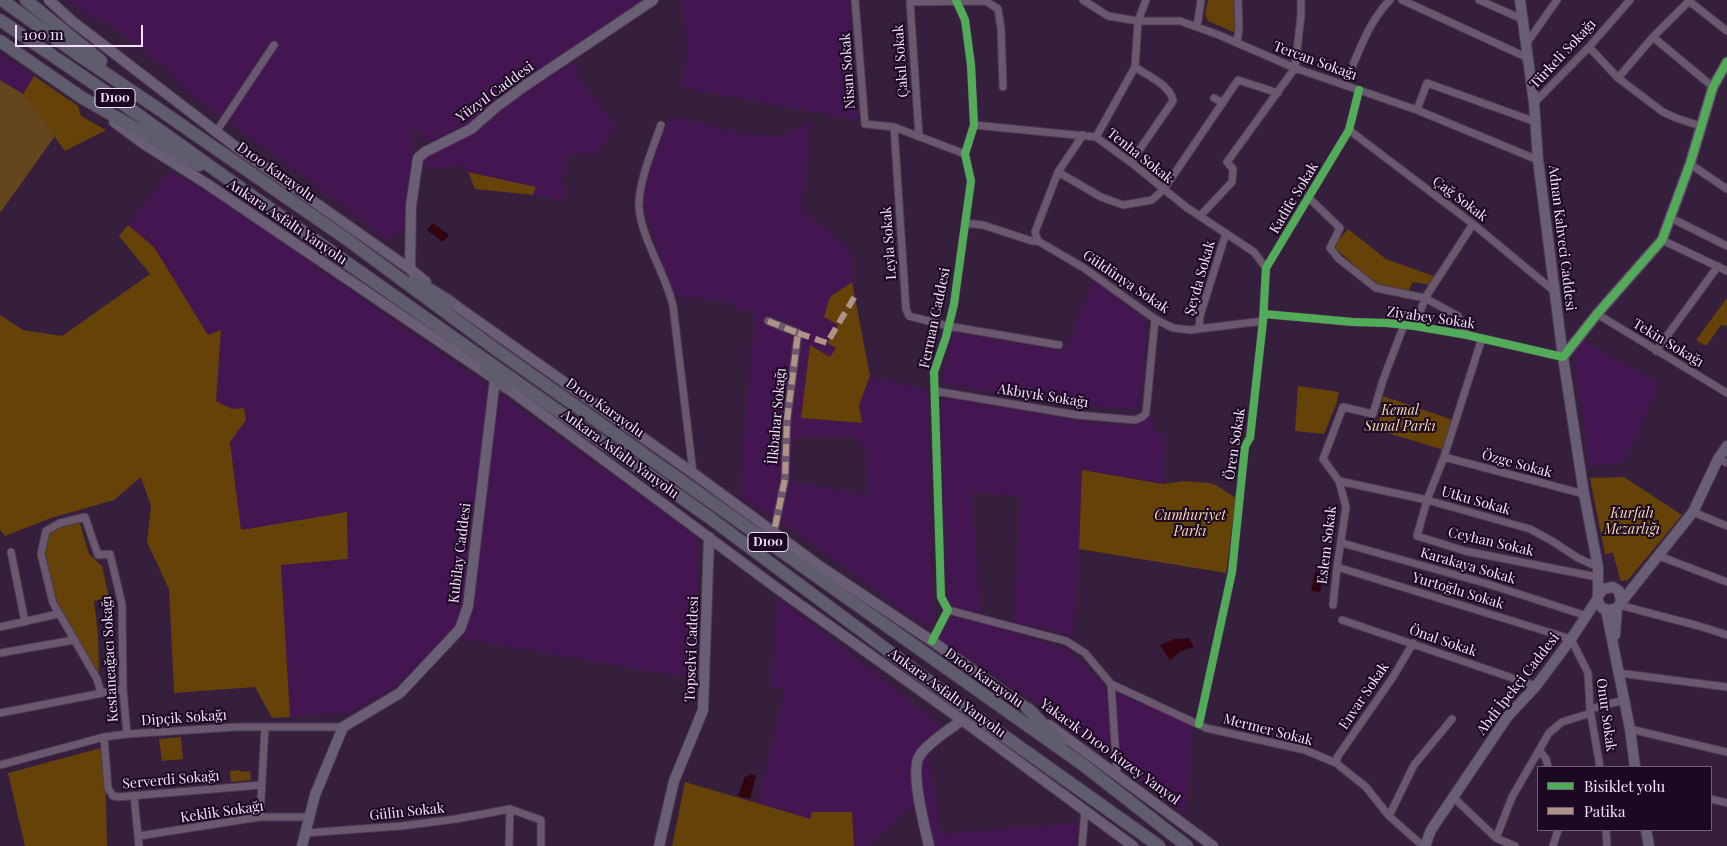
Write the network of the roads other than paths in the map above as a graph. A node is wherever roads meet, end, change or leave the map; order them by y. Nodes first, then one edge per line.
1 (2, 0) edge
2 (26, 0) edge
3 (30, 0) edge
4 (49, 0) edge
5 (653, 0) edge
6 (855, 0) edge
7 (1083, 0) edge
8 (1146, 0) edge
9 (1201, 0) edge
10 (1238, 0) edge
11 (1301, 0) edge
12 (1390, 0) edge
13 (1402, 0) edge
14 (1479, 0) edge
15 (1520, 0) edge
16 (1557, 0) edge
17 (1630, 0) edge
18 (907, 1) edge
19 (956, 1) edge
20 (1689, 1) edge
21 (48, 18) junction
22 (1522, 19) junction
23 (0, 20) edge
24 (1138, 21) junction
25 (1197, 27) junction
26 (1727, 31) edge
27 (1654, 37) junction
28 (0, 41) edge
29 (1237, 43) junction
30 (1526, 44) junction
31 (274, 45) dead end
32 (1588, 47) junction
33 (1528, 58) junction
34 (1727, 62) edge
35 (1135, 67) junction
36 (1295, 68) junction
37 (1618, 78) junction
38 (1344, 85) junction
39 (1713, 87) junction
40 (1003, 88) dead end
41 (1359, 90) junction
42 (1278, 93) junction
43 (81, 97) junction
44 (1214, 98) dead end
45 (1224, 103) junction
46 (1534, 103) junction
47 (157, 108) junction
48 (1417, 110) junction
49 (1536, 122) junction
50 (662, 125) dead end
51 (974, 125) junction
52 (1701, 126) junction
53 (894, 127) junction
54 (1349, 130) junction
55 (216, 132) junction
56 (1083, 135) junction
57 (918, 136) junction
58 (1096, 137) junction
59 (965, 154) junction
60 (1538, 160) junction
61 (1131, 162) junction
62 (1690, 164) junction
63 (1058, 172) junction
64 (228, 179) junction
65 (1164, 189) junction
66 (1727, 189) edge
67 (1308, 197) junction
68 (1200, 216) junction
69 (1671, 218) junction
70 (965, 223) junction
71 (1473, 224) junction
72 (1226, 233) junction
73 (348, 240) junction
74 (1662, 240) junction
75 (1038, 241) junction
76 (1727, 246) edge
77 (1718, 266) junction
78 (1266, 268) junction
79 (410, 269) junction
80 (1727, 271) edge
81 (1554, 291) junction
82 (1425, 298) junction
83 (450, 302) junction
84 (1597, 314) junction
85 (1264, 318) junction
86 (1155, 319) junction
87 (768, 321) dead end
88 (1404, 324) junction
89 (948, 326) junction
90 (1415, 326) junction
91 (1200, 329) junction
92 (1467, 335) junction
93 (453, 338) junction
94 (1482, 338) junction
95 (1059, 345) dead end
96 (1656, 351) junction
97 (1563, 358) junction
98 (495, 379) junction
99 (506, 387) junction
100 (935, 391) junction
101 (1727, 393) edge
102 (1727, 446) edge
103 (1444, 457) junction
104 (1722, 461) edge
105 (693, 473) junction
106 (1339, 481) junction
107 (1584, 494) junction
108 (1428, 500) junction
109 (1693, 512) junction
110 (1727, 526) edge
111 (774, 532) junction
112 (709, 537) junction
113 (1342, 543) junction
114 (11, 552) dead end
115 (1659, 556) junction
116 (1337, 567) junction
117 (1597, 572) junction
118 (1727, 582) edge
119 (1635, 584) junction
120 (1615, 588) junction
121 (1601, 602) junction
122 (1333, 605) dead end
123 (1619, 605) junction
124 (948, 610) junction
125 (58, 614) junction
126 (1587, 616) junction
127 (1342, 620) dead end
128 (25, 622) junction
129 (0, 628) edge
130 (1727, 635) edge
131 (1571, 639) junction
132 (74, 640) junction
133 (932, 641) junction
134 (1413, 643) junction
135 (1614, 646) junction
136 (0, 653) edge
137 (1618, 674) junction
138 (1112, 684) junction
139 (1536, 686) junction
140 (1727, 687) edge
141 (123, 688) junction
142 (101, 693) junction
143 (1624, 700) junction
144 (1028, 709) junction
145 (1590, 711) junction
146 (0, 713) edge
147 (1452, 719) dead end
148 (962, 720) junction
149 (1199, 724) junction
150 (265, 727) junction
151 (343, 727) junction
152 (1630, 729) junction
153 (127, 734) junction
154 (104, 737) junction
155 (1539, 750) junction
156 (1727, 752) edge
157 (1336, 763) junction
158 (1082, 764) junction
159 (0, 765) edge
160 (1548, 766) edge
161 (1600, 766) edge
162 (1635, 766) edge
163 (1116, 774) junction
164 (261, 785) junction
165 (134, 796) junction
166 (1453, 797) junction
167 (1712, 799) edge
168 (1727, 803) edge
169 (510, 809) junction
170 (1085, 810) junction
171 (1389, 816) junction
172 (260, 817) junction
173 (308, 817) junction
174 (1558, 831) edge
175 (1606, 831) edge
176 (1646, 831) edge
177 (305, 833) junction
178 (139, 836) junction
179 (1496, 838) junction
180 (1511, 845) edge
181 (139, 846) edge
182 (302, 846) edge
183 (509, 846) edge
184 (541, 846) edge
185 (659, 846) edge
186 (929, 846) edge
187 (1082, 846) edge
188 (1133, 846) edge
189 (1159, 846) edge
190 (1187, 846) edge
191 (1214, 846) edge
192 (1424, 846) edge
193 (1553, 846) edge
194 (1607, 846) edge
195 (1649, 846) edge

1 - 47 highway, D100 Karayolu / D100
2 - 21 highway
3 - 21 highway
4 - 55 main road
5 - 79 main road, Yüzyıl Caddesi
6 - 53 street, Nisan Sokak
7 - 24 street, Tercan Sokağı
8 - 24 street
9 - 25 street
10 - 29 street
11 - 36 street
12 - 38 street
13 - 33 street
14 - 22 street
15 - 22 main road, Adnan Kahveci Caddesi
16 - 30 street
17 - 32 street, Türkeli Sokağı
18 - 19 street, Çakıl Sokak
18 - 57 street, Çakıl Sokak
19 - 40 street, Çakıl Sokak
19 - 51 street, Ferman Caddesi
20 - 26 street
20 - 27 street
21 - 47 highway
22 - 30 main road, Adnan Kahveci Caddesi
23 - 64 highway, D100
24 - 25 street, Tercan Sokağı
24 - 35 street
25 - 29 street, Tercan Sokağı
27 - 37 street
27 - 39 street
28 - 43 highway
29 - 36 street, Tercan Sokağı
30 - 33 main road, Adnan Kahveci Caddesi
31 - 55 street
32 - 37 street
32 - 46 street, Türkeli Sokağı
33 - 46 main road, Adnan Kahveci Caddesi
34 - 39 main road
35 - 58 street
35 - 61 street
36 - 38 street, Tercan Sokağı
36 - 42 street
37 - 52 street
38 - 41 street, Tercan Sokağı
39 - 52 main road
41 - 48 street, Tercan Sokağı
41 - 54 street, Kadife Sokak
42 - 45 street
42 - 68 street
43 - 64 highway
43 - 98 main road, Ankara Asfaltı Yanyolu
44 - 45 street
45 - 65 street
46 - 49 main road, Adnan Kahveci Caddesi
47 - 73 highway, D100 Karayolu / D100
48 - 49 street
48 - 60 street, Tercan Sokağı
49 - 60 main road, Adnan Kahveci Caddesi
50 - 105 street
51 - 56 street, Tenha Sokak
51 - 59 street, Ferman Caddesi
52 - 62 main road
53 - 57 street, Nisan Sokak
53 - 89 street, Leyla Sokak
54 - 67 street, Kadife Sokak
54 - 71 street, Çağ Sokak
55 - 79 main road
56 - 58 street, Tenha Sokak
56 - 63 street
57 - 59 street, Nisan Sokak
58 - 61 street, Tenha Sokak
59 - 70 street, Ferman Caddesi
60 - 81 main road, Adnan Kahveci Caddesi
61 - 65 street, Tenha Sokak
62 - 66 street
62 - 69 main road
63 - 65 street
63 - 75 street
64 - 93 highway, D100
65 - 68 street, Tenha Sokak
67 - 78 street, Kadife Sokak
67 - 82 street
68 - 72 street, Tenha Sokak
69 - 74 main road
69 - 76 street
70 - 75 street, Güldünya Sokak
70 - 89 street, Ferman Caddesi
71 - 81 street, Çağ Sokak
71 - 82 street
72 - 78 street, Tenha Sokak
72 - 91 street, Şeyda Sokak
73 - 83 highway, D100
73 - 158 highway, D100 Karayolu / D100
74 - 77 street
74 - 84 main road
75 - 86 street, Güldünya Sokak
77 - 80 street
77 - 96 street
78 - 85 street, Kadife Sokak
79 - 83 main road
81 - 97 main road, Adnan Kahveci Caddesi
82 - 90 street
82 - 92 street
83 - 105 main road, Yakacık D100 Kuzey Yanyol
84 - 96 street, Tekin Sokağı
84 - 97 main road
85 - 88 street, Ziyabey Sokak
85 - 91 street, Güldünya Sokak
85 - 149 street, Ören Sokak
86 - 91 street, Güldünya Sokak
86 - 100 street, Akbıyık Sokağı
87 - 111 street, İlkbahar Sokağı
88 - 90 street, Ziyabey Sokak
88 - 106 street, Eslem Sokak
89 - 95 street
89 - 100 street, Ferman Caddesi
90 - 92 street, Ziyabey Sokak
92 - 94 street, Ziyabey Sokak
93 - 99 highway
93 - 189 highway, D100
94 - 97 street, Ziyabey Sokak
94 - 103 street
96 - 101 street, Tekin Sokağı
97 - 107 main road, Adnan Kahveci Caddesi
98 - 99 main road, Ankara Asfaltı Yanyolu
98 - 151 main road, Kubilay Caddesi
99 - 112 main road, Ankara Asfaltı Yanyolu
100 - 124 street, Ferman Caddesi
102 - 104 main road
103 - 107 street, Özge Sokak
103 - 108 street
104 - 109 main road
105 - 111 main road, Yakacık D100 Kuzey Yanyol
106 - 108 street, Utku Sokak
106 - 113 street, Eslem Sokak
107 - 117 main road, Adnan Kahveci Caddesi
108 - 117 street, Utku Sokak
108 - 117 street, Ceyhan Sokak
109 - 110 street
109 - 115 main road
111 - 133 main road, Yakacık D100 Kuzey Yanyol
112 - 148 main road, Ankara Asfaltı Yanyolu
112 - 185 main road, Topselvi Caddesi
113 - 116 street, Eslem Sokak
113 - 126 street, Karakaya Sokak
114 - 128 street
115 - 118 street
115 - 119 main road
116 - 122 street, Eslem Sokak
116 - 131 street, Yurtoğlu Sokak
117 - 120 main road, Adnan Kahveci Caddesi
117 - 121 main road, Adnan Kahveci Caddesi
119 - 120 main road
119 - 123 main road
120 - 121 main road
120 - 123 main road
121 - 123 main road
121 - 126 main road, Abdi İpekçi Caddesi
121 - 135 main road, Adnan Kahveci Caddesi
123 - 130 street
123 - 135 main road, Adnan Kahveci Caddesi
124 - 133 street
124 - 138 street, Mermer Sokak
125 - 128 street
125 - 132 street, Kestaneağacı Sokağı
125 - 141 street, Kestaneağacı Sokağı
126 - 131 main road, Abdi İpekçi Caddesi
127 - 134 street, Önal Sokak
128 - 129 street
131 - 139 main road, Abdi İpekçi Caddesi
131 - 145 street, Onur Sokak
132 - 136 street
132 - 142 street, Kestaneağacı Sokağı
133 - 144 main road, Yakacık D100 Kuzey Yanyol
134 - 139 street, Önal Sokak
134 - 157 street, Envar Sokak
135 - 137 main road, Adnan Kahveci Caddesi
137 - 140 street
137 - 143 main road, Adnan Kahveci Caddesi
138 - 149 street, Mermer Sokak
138 - 163 street
139 - 166 main road, Abdi İpekçi Caddesi
141 - 142 street
141 - 153 street, Kestaneağacı Sokağı
142 - 146 street
143 - 145 street
143 - 152 main road, Adnan Kahveci Caddesi
144 - 158 highway
144 - 163 main road, Yakacık D100 Kuzey Yanyol
145 - 155 street
145 - 161 street, Onur Sokak
147 - 171 street
148 - 170 main road, Ankara Asfaltı Yanyolu
148 - 186 main road
149 - 157 street, Mermer Sokak
150 - 151 street, Dipçik Sokağı
150 - 153 street, Dipçik Sokağı
150 - 164 street
151 - 173 main road
152 - 156 street
152 - 162 main road, Adnan Kahveci Caddesi
153 - 154 street, Dipçik Sokağı
154 - 159 street, Dipçik Sokağı
154 - 165 street, Serverdi Sokağı
155 - 160 street
155 - 179 street
157 - 171 street, Mermer Sokak
158 - 190 highway, D100 Karayolu / D100
163 - 191 main road, Yakacık D100 Kuzey Yanyol
164 - 165 street, Serverdi Sokağı
164 - 172 street
165 - 178 street
166 - 179 street
166 - 192 main road, Abdi İpekçi Caddesi
167 - 168 street
169 - 177 street, Gülin Sokak
169 - 183 street
169 - 184 street
170 - 187 street
170 - 188 main road, Ankara Asfaltı Yanyolu
171 - 192 street, Mermer Sokak
172 - 173 street, Keklik Sokağı
172 - 178 street, Keklik Sokağı
173 - 177 main road
174 - 193 street
175 - 194 street
176 - 195 main road
177 - 182 main road
178 - 181 street
179 - 180 street

